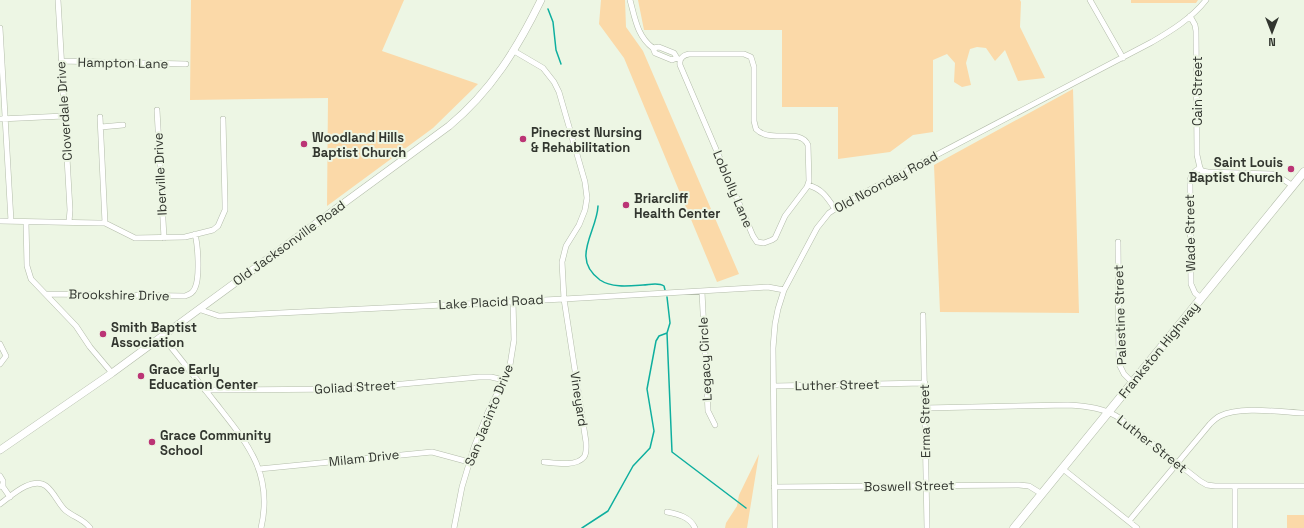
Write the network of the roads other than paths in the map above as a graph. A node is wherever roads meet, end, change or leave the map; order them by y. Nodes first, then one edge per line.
1 (58, 0) edge
2 (541, 0) edge
3 (630, 0) edge
4 (1090, 0) edge
5 (1206, 0) edge
6 (1190, 16) junction
7 (0, 28) edge
8 (514, 51) junction
9 (1123, 58) junction
10 (678, 59) junction
11 (61, 61) junction
12 (186, 64) dead end
13 (157, 110) dead end
14 (64, 116) junction
15 (100, 117) dead end
16 (2, 119) edge
17 (223, 119) dead end
18 (123, 125) dead end
19 (101, 126) junction
20 (1200, 168) junction
21 (1304, 172) edge
22 (808, 185) junction
23 (1293, 186) junction
24 (835, 209) junction
25 (0, 221) edge
26 (11, 221) junction
27 (26, 222) junction
28 (70, 222) junction
29 (105, 224) junction
30 (195, 234) junction
31 (164, 238) junction
32 (1118, 242) dead end
33 (784, 290) junction
34 (702, 292) junction
35 (46, 294) junction
36 (1201, 298) junction
37 (564, 299) junction
38 (513, 300) junction
39 (198, 309) junction
40 (924, 315) dead end
41 (162, 336) junction
42 (0, 344) edge
43 (0, 364) edge
44 (112, 373) junction
45 (504, 380) junction
46 (1133, 382) junction
47 (925, 383) junction
48 (774, 386) junction
49 (205, 390) junction
50 (925, 408) junction
51 (1109, 412) junction
52 (1304, 413) edge
53 (715, 425) dead end
54 (0, 450) edge
55 (469, 462) junction
56 (544, 462) dead end
57 (1178, 464) junction
58 (1063, 468) junction
59 (259, 469) junction
60 (0, 476) edge
61 (926, 485) junction
62 (1, 486) edge
63 (1235, 486) junction
64 (1304, 486) edge
65 (774, 487) junction
66 (1042, 494) junction
67 (10, 497) junction
68 (0, 504) edge
69 (667, 512) dead end
70 (1129, 521) junction
71 (90, 528) edge
72 (261, 528) edge
73 (454, 528) edge
74 (694, 528) edge
75 (775, 528) edge
76 (927, 528) edge
77 (1014, 528) edge
78 (1137, 528) edge
79 (1235, 528) edge

1 - 11 street, Cloverdale Drive
2 - 8 main road, Old Jacksonville Road
3 - 10 street
4 - 9 street
5 - 6 street, Old Noonday Road
6 - 9 street, Old Noonday Road
6 - 20 street, Cain Street
7 - 16 street
8 - 37 street
8 - 39 main road, Old Jacksonville Road
9 - 24 street, Old Noonday Road
10 - 22 street
10 - 22 street, Loblolly Lane
11 - 12 street, Hampton Lane
11 - 14 street, Cloverdale Drive
13 - 31 street, Iberville Drive
14 - 16 street
14 - 28 street, Cloverdale Drive
15 - 19 street
16 - 26 street
17 - 30 street
18 - 19 street
19 - 29 street
20 - 23 street
20 - 36 street, Wade Street
21 - 23 main road, Frankston Highway
22 - 24 street
23 - 36 main road, Frankston Highway
24 - 33 street, Old Noonday Road
25 - 26 street
26 - 27 street
27 - 28 street
27 - 35 street
28 - 29 street
29 - 31 street
30 - 31 street
30 - 35 street, Brookshire Drive
32 - 46 street, Palestine Street
33 - 34 street, Lake Placid Road
33 - 48 street, Old Noonday Road
34 - 37 street, Lake Placid Road
34 - 53 street, Legacy Circle
35 - 44 street
36 - 46 main road, Frankston Highway
37 - 38 street, Lake Placid Road
37 - 56 street, Vineyard
38 - 39 street, Lake Placid Road
38 - 45 street, San Jacinto Drive
39 - 41 main road, Old Jacksonville Road
40 - 47 street, Erma Street
41 - 44 main road, Old Jacksonville Road
41 - 49 street
42 - 43 street
44 - 54 main road, Old Jacksonville Road
45 - 49 street, Goliad Street
45 - 55 street, San Jacinto Drive
46 - 51 main road, Frankston Highway
47 - 48 street, Luther Street
47 - 50 street, Erma Street
48 - 65 street, Old Noonday Road
49 - 59 street
50 - 51 street, Luther Street
50 - 61 street, Erma Street
51 - 57 street, Luther Street
51 - 58 main road, Frankston Highway
52 - 57 street
55 - 59 street, Milam Drive
55 - 73 street, San Jacinto Drive
57 - 63 street, Luther Street
57 - 70 street
58 - 66 main road, Frankston Highway
58 - 70 street
59 - 72 street
60 - 62 street
61 - 65 street, Boswell Street
61 - 66 street, Boswell Street
61 - 76 street, Erma Street
62 - 67 street
63 - 64 street, Luther Street
63 - 79 street
65 - 75 street, Old Noonday Road
66 - 77 main road, Frankston Highway
67 - 68 street
67 - 71 street
69 - 74 street
70 - 78 street

